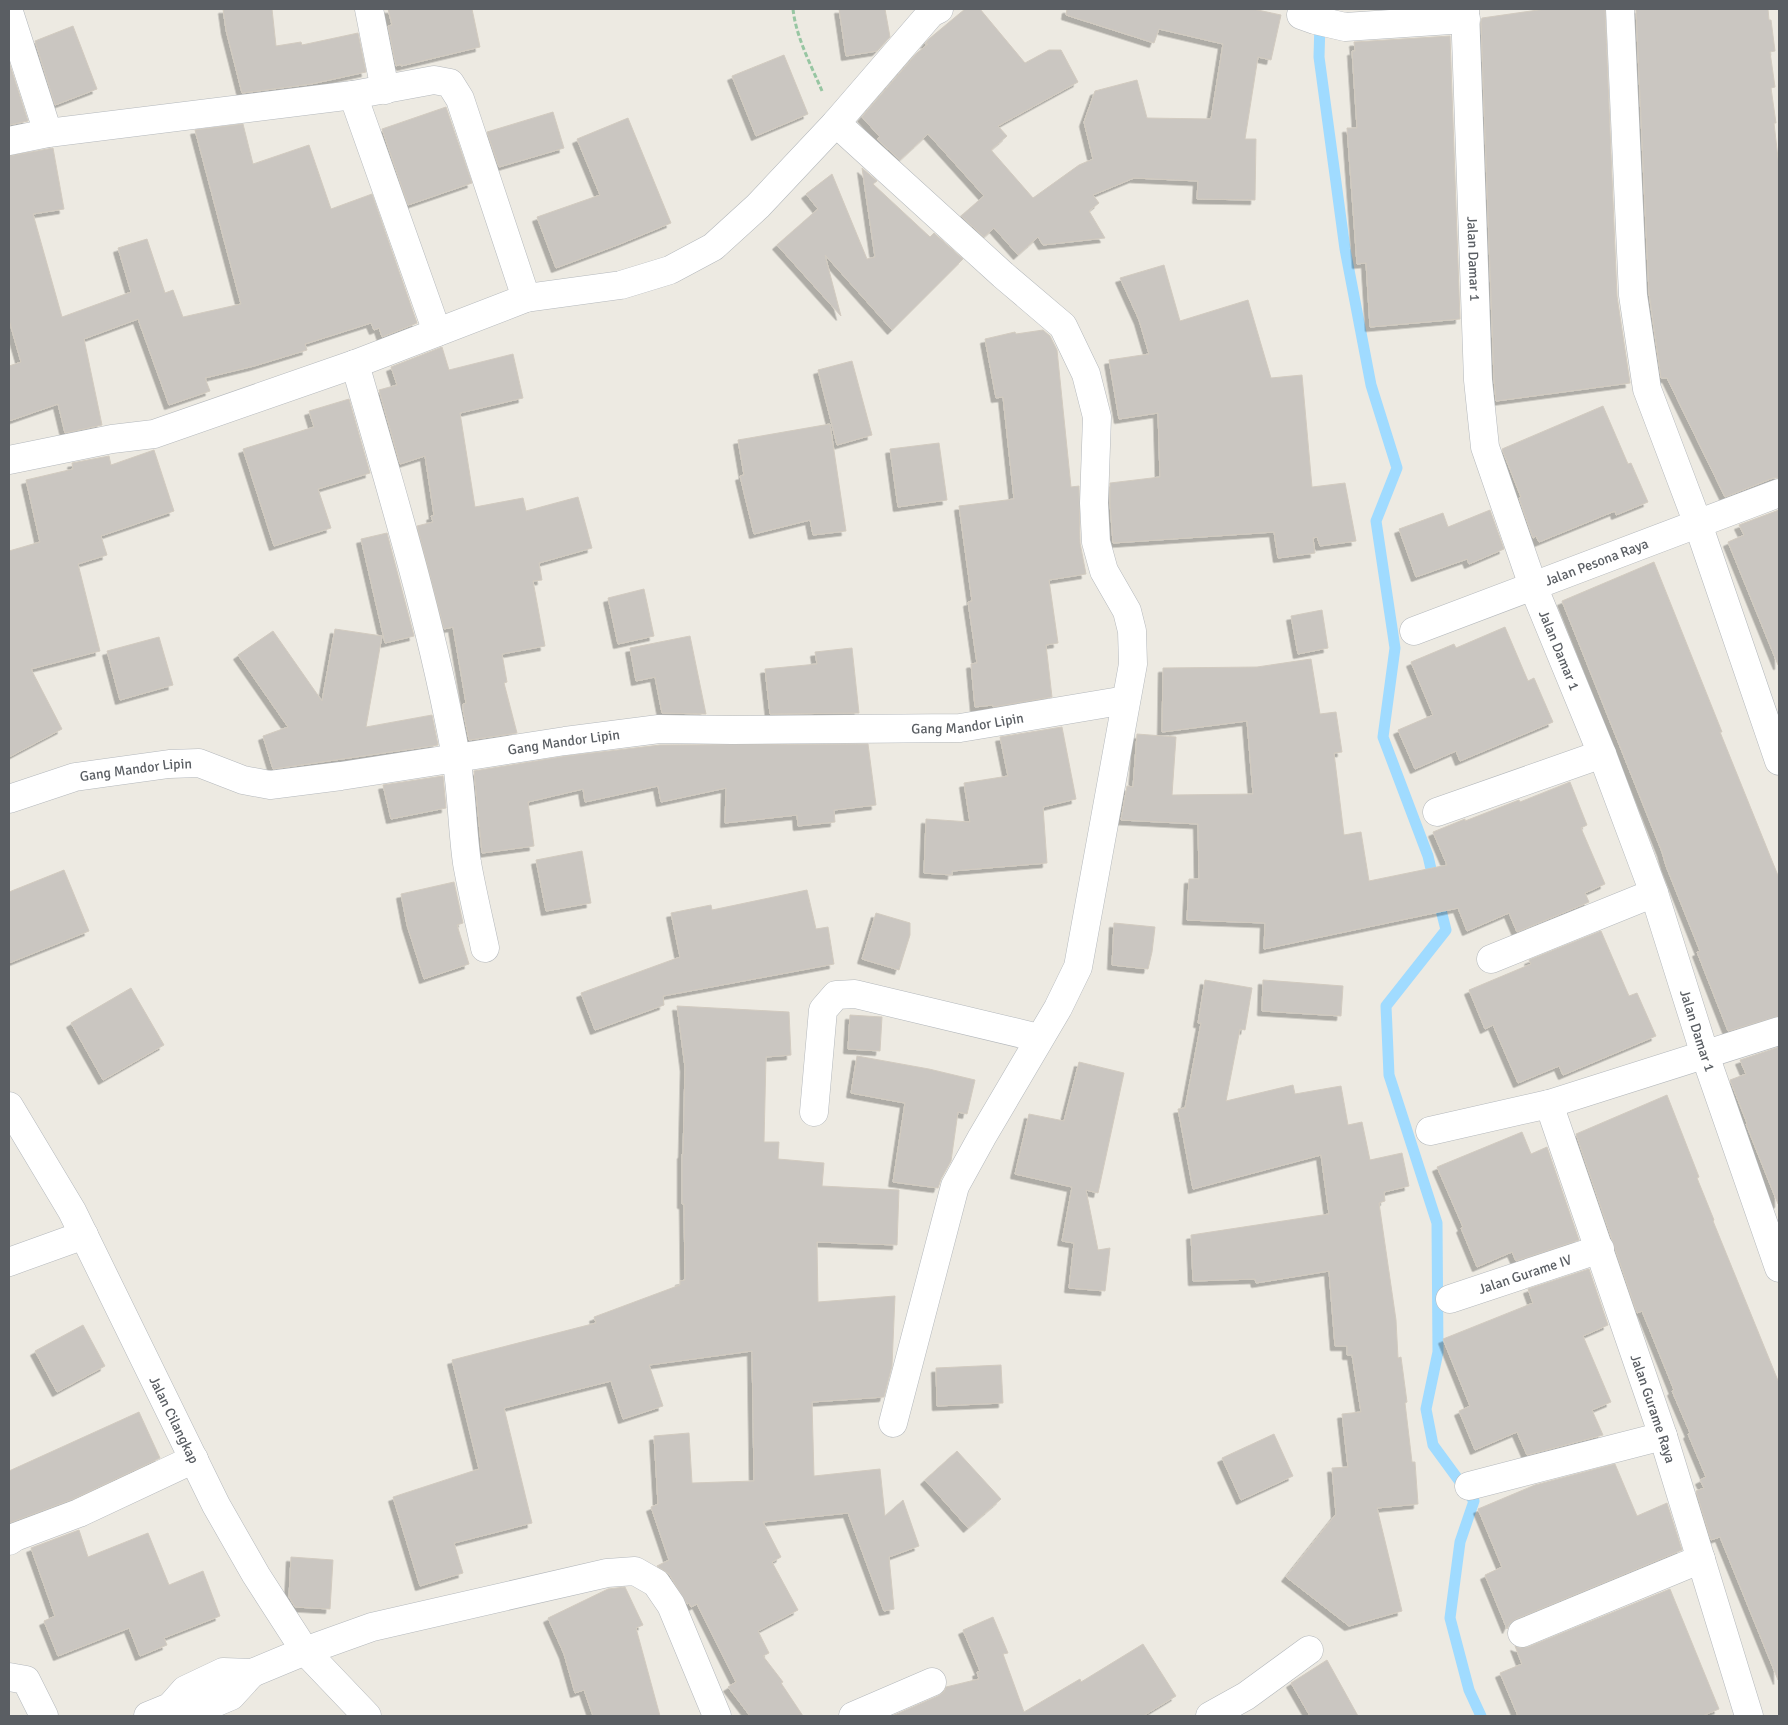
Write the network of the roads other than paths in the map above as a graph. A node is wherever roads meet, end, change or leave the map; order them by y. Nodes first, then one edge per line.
1 (369, 9) edge
2 (939, 9) edge
3 (1620, 9) edge
4 (9, 12) edge
5 (1466, 14) edge
6 (1308, 18) dead end
7 (385, 90) junction
8 (353, 94) junction
9 (836, 123) junction
10 (48, 133) junction
11 (9, 141) edge
12 (526, 298) junction
13 (437, 332) junction
14 (355, 364) junction
15 (9, 460) edge
16 (1779, 493) edge
17 (1698, 524) junction
18 (1533, 586) junction
19 (1414, 631) dead end
20 (1126, 700) junction
21 (1602, 754) junction
22 (456, 759) junction
23 (1779, 761) edge
24 (9, 799) edge
25 (1437, 812) dead end
26 (1654, 893) junction
27 (485, 948) dead end
28 (1491, 959) dead end
29 (1779, 1031) edge
30 (1039, 1038) junction
31 (1705, 1055) junction
32 (1549, 1104) junction
33 (9, 1106) edge
34 (814, 1112) dead end
35 (1430, 1131) dead end
36 (84, 1236) junction
37 (1600, 1249) junction
38 (9, 1262) edge
39 (1779, 1268) edge
40 (1450, 1299) dead end
41 (893, 1423) dead end
42 (1663, 1436) junction
43 (194, 1459) junction
44 (1468, 1486) dead end
45 (9, 1541) edge
46 (1701, 1560) junction
47 (1522, 1633) dead end
48 (1309, 1650) dead end
49 (305, 1651) junction
50 (9, 1677) edge
51 (932, 1682) dead end
52 (159, 1712) edge
53 (44, 1716) edge
54 (367, 1716) edge
55 (718, 1716) edge
56 (853, 1716) edge
57 (1210, 1716) edge
58 (1749, 1716) edge

1 - 7 street
2 - 9 street
3 - 17 street
4 - 10 street
5 - 6 street
5 - 18 street, Jalan Damar 1
7 - 8 street
7 - 12 street
8 - 10 street
8 - 13 street
9 - 12 street
9 - 20 street
10 - 11 street
12 - 13 street
13 - 14 street
14 - 15 street
14 - 22 street
16 - 17 street, Jalan Pesona Raya
17 - 18 street, Jalan Pesona Raya
17 - 23 street
18 - 19 street, Jalan Pesona Raya
18 - 21 street, Jalan Damar 1
20 - 22 street, Gang Mandor Lipin
20 - 30 street
21 - 25 street
21 - 26 street, Jalan Damar 1
22 - 24 street, Gang Mandor Lipin
22 - 27 street
26 - 28 street
26 - 31 street, Jalan Damar 1
29 - 31 street
30 - 34 street
30 - 41 street
31 - 32 street
31 - 39 street, Jalan Damar 1
32 - 35 street
32 - 37 street, Jalan Gurame Raya
33 - 36 street, Jalan Cilangkap
36 - 38 street
36 - 43 street, Jalan Cilangkap
37 - 40 street, Jalan Gurame IV
37 - 42 street, Jalan Gurame Raya
42 - 44 street
42 - 46 street, Jalan Gurame Raya
43 - 45 street
43 - 49 street, Jalan Cilangkap
46 - 47 street
46 - 58 street, Jalan Gurame Raya
48 - 57 street
49 - 52 street
49 - 54 street, Jalan Cilangkap
49 - 55 street
50 - 53 street
51 - 56 street

